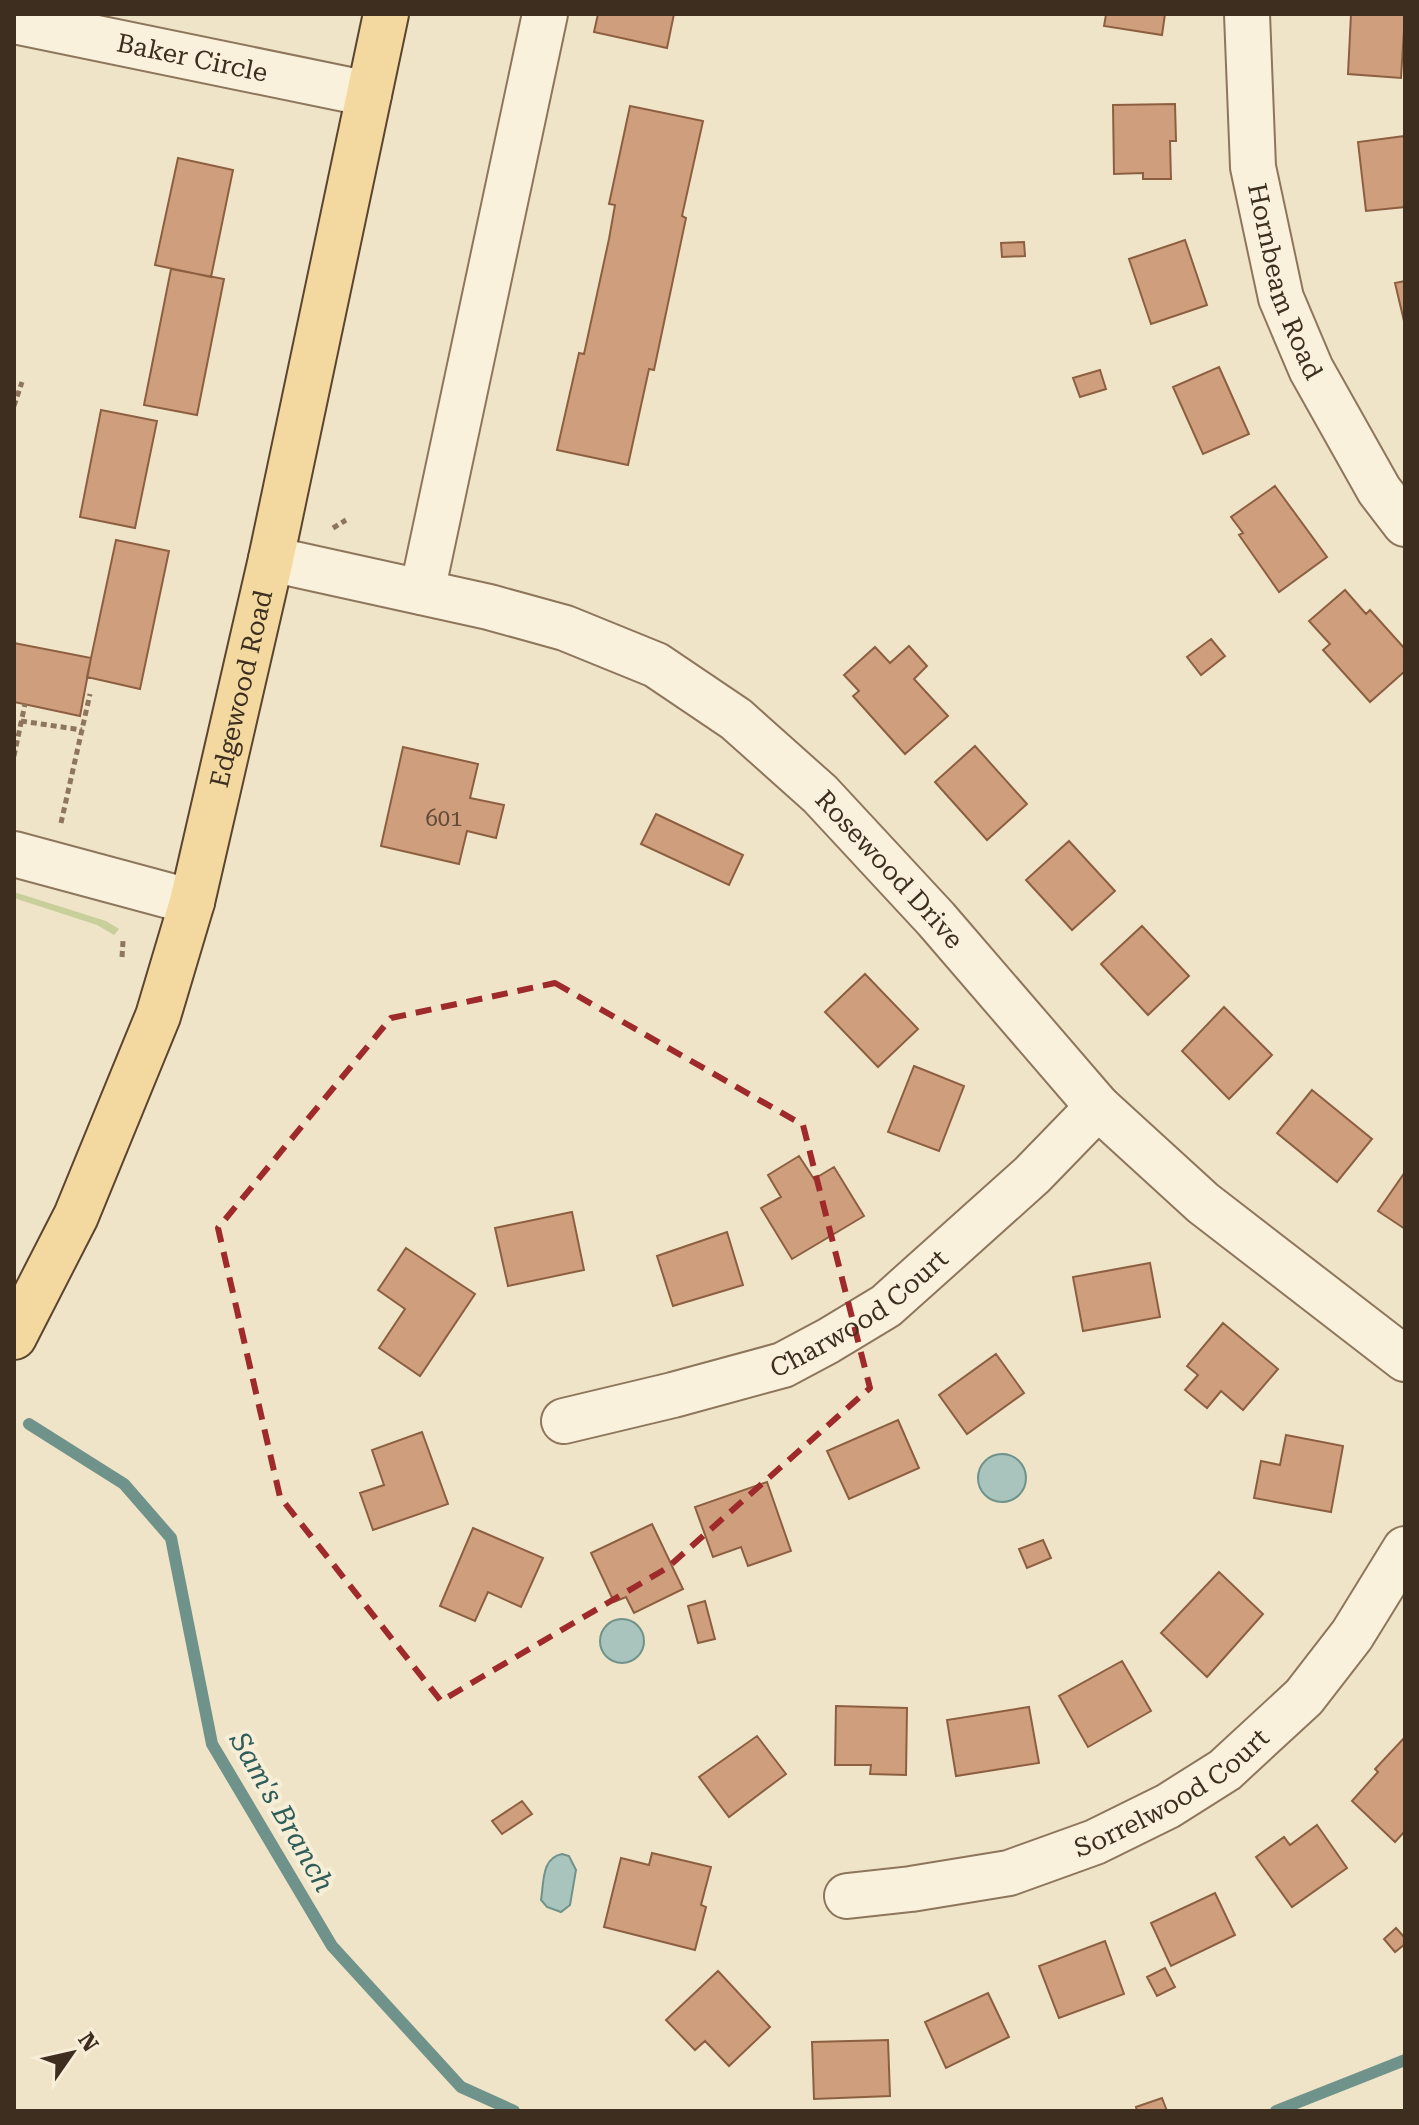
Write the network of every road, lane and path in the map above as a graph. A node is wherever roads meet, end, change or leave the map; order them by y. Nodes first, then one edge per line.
1 (386, 14) edge
2 (545, 14) edge
3 (1247, 14) edge
4 (14, 21) edge
5 (369, 94) junction
6 (22, 382) dead end
7 (14, 406) edge
8 (346, 520) dead end
9 (1405, 524) edge
10 (333, 528) dead end
11 (271, 559) junction
12 (422, 592) junction
13 (90, 694) dead end
14 (25, 704) dead end
15 (21, 721) junction
16 (82, 730) junction
17 (14, 756) edge
18 (61, 824) dead end
19 (14, 854) edge
20 (192, 902) junction
21 (123, 941) dead end
22 (122, 957) dead end
23 (1098, 1107) junction
24 (14, 1337) edge
25 (1405, 1359) edge
26 (564, 1421) dead end
27 (1405, 1549) edge
28 (847, 1896) dead end

1 - 5 main road, Edgewood Road
2 - 12 street
3 - 9 street, Hornbeam Road
4 - 5 street, Baker Circle
5 - 11 main road, Edgewood Road
6 - 7 path
8 - 10 path
11 - 12 street, Rosewood Drive
11 - 20 main road, Edgewood Road
12 - 23 street, Rosewood Drive
13 - 16 path
14 - 15 path
15 - 16 path
15 - 17 path
16 - 18 path
19 - 20 street
20 - 24 main road, Edgewood Road
21 - 22 path
23 - 25 street, Rosewood Drive
23 - 26 street, Charwood Court
27 - 28 street, Sorrelwood Court

